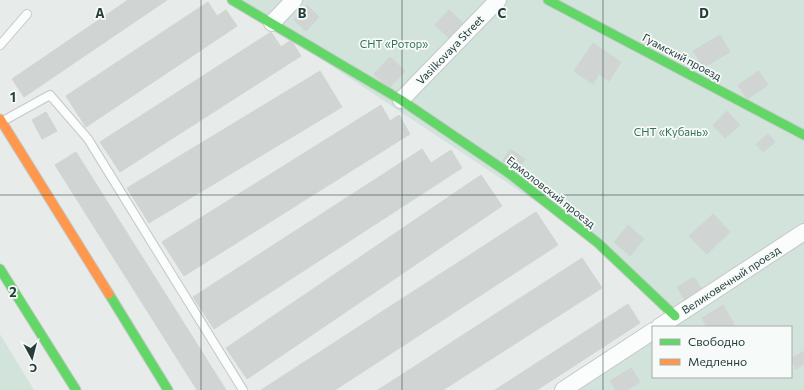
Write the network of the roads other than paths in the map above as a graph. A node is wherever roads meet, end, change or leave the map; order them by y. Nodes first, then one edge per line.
1 (232, 0) edge
2 (294, 0) edge
3 (498, 0) edge
4 (548, 0) edge
5 (27, 14) dead end
6 (272, 23) junction
7 (0, 45) edge
8 (401, 100) junction
9 (1, 120) edge
10 (804, 135) edge
11 (804, 232) edge
12 (0, 269) edge
13 (675, 316) junction
14 (660, 326) edge
15 (652, 332) edge
16 (76, 390) edge
17 (168, 390) edge
18 (243, 390) edge
19 (563, 390) edge

1 - 6 street, Ермоловский проезд
2 - 6 street
3 - 8 street, Vasilkovaya Street
4 - 10 street, Гуамский проезд
5 - 7 lane
6 - 8 street, Ермоловский проезд
8 - 13 street, Ермоловский проезд
9 - 17 street
9 - 18 lane
11 - 13 street, Великовечный проезд
12 - 16 street
13 - 14 street, Великовечный проезд
15 - 19 street

